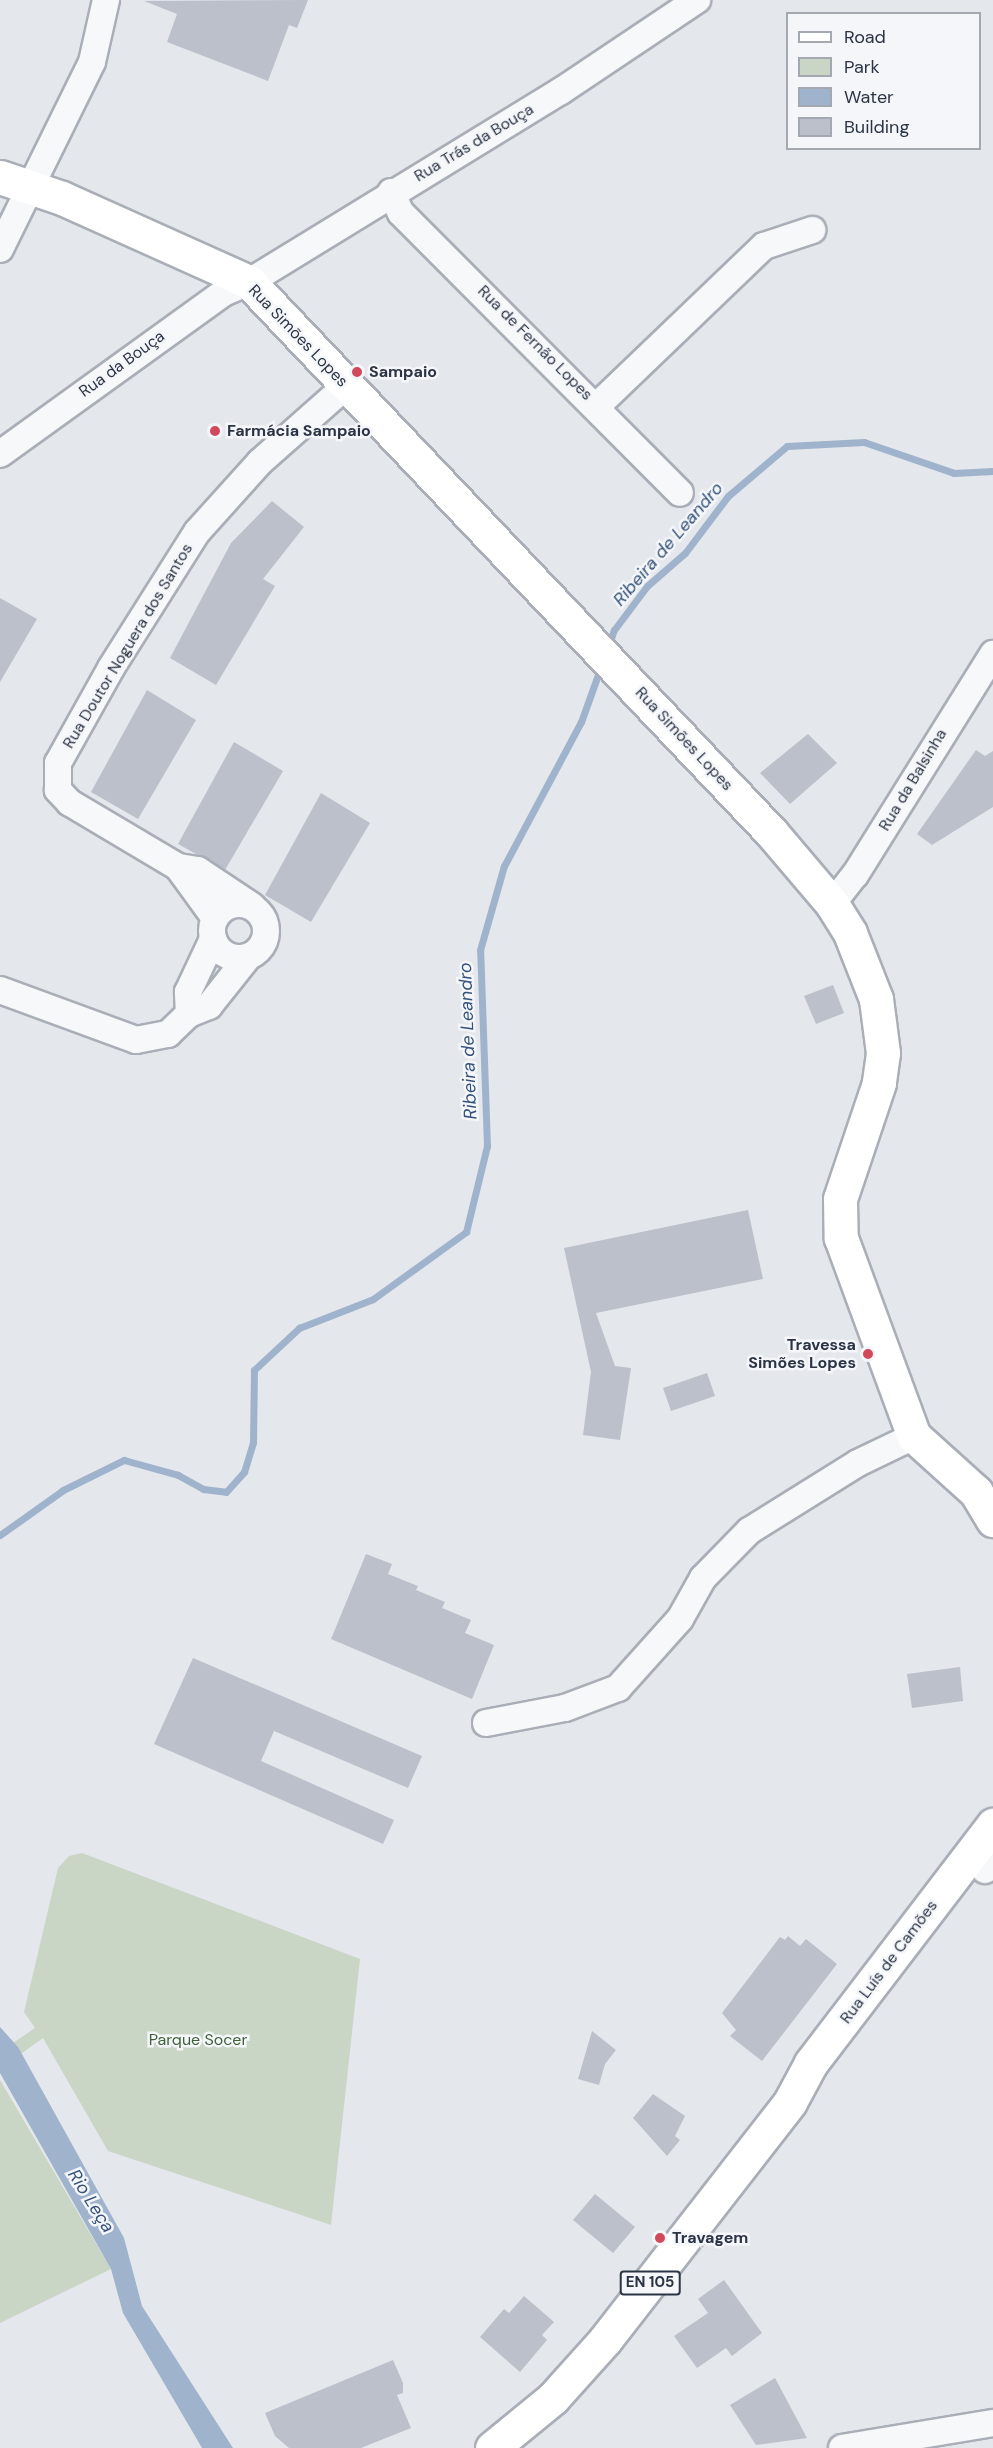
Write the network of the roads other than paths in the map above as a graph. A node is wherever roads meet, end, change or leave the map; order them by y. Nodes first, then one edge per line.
1 (106, 0) edge
2 (697, 0) edge
3 (0, 177) edge
4 (32, 188) junction
5 (391, 192) junction
6 (812, 230) dead end
7 (0, 249) edge
8 (249, 282) junction
9 (346, 386) junction
10 (597, 406) junction
11 (0, 454) edge
12 (680, 493) dead end
13 (993, 654) edge
14 (178, 867) junction
15 (832, 904) junction
16 (252, 906) junction
17 (214, 929) junction
18 (248, 957) junction
19 (0, 990) edge
20 (189, 1014) junction
21 (914, 1436) junction
22 (993, 1520) edge
23 (486, 1723) dead end
24 (990, 1845) edge
25 (790, 2102) junction
26 (992, 2422) edge
27 (928, 2442) edge
28 (502, 2445) edge
29 (842, 2448) edge

1 - 4 street
2 - 5 street, Rua Trás da Bouça
3 - 4 street, Rua Simões Lopes
4 - 7 street
4 - 8 street, Rua Simões Lopes
5 - 8 street, Rua Trás da Bouça
5 - 10 street, Rua de Fernão Lopes
6 - 10 street
8 - 9 street, Rua Simões Lopes
8 - 11 street, Rua da Bouça
9 - 14 street, Rua Doutor Noguera dos Santos
9 - 15 street, Rua Simões Lopes
10 - 12 street, Rua de Fernão Lopes
13 - 15 street, Rua da Balsinha
14 - 16 street, Rua Doutor Noguera dos Santos
14 - 17 street, Rua Doutor Noguera dos Santos
15 - 21 street, Rua Simões Lopes
16 - 17 street
16 - 18 street, Rua Doutor Noguera dos Santos
17 - 18 street, Rua Doutor Noguera dos Santos
17 - 20 street
18 - 20 street, Rua Doutor Noguera dos Santos
19 - 20 street, Rua Doutor Noguera dos Santos
21 - 22 street, Rua Simões Lopes
21 - 23 street
24 - 25 street, Rua Luís de Camões / EN 105
24 - 25 street, Rua Luís de Camões / EN 105
25 - 28 street, Rua Luís de Camões / EN 105
26 - 27 street
27 - 29 street

